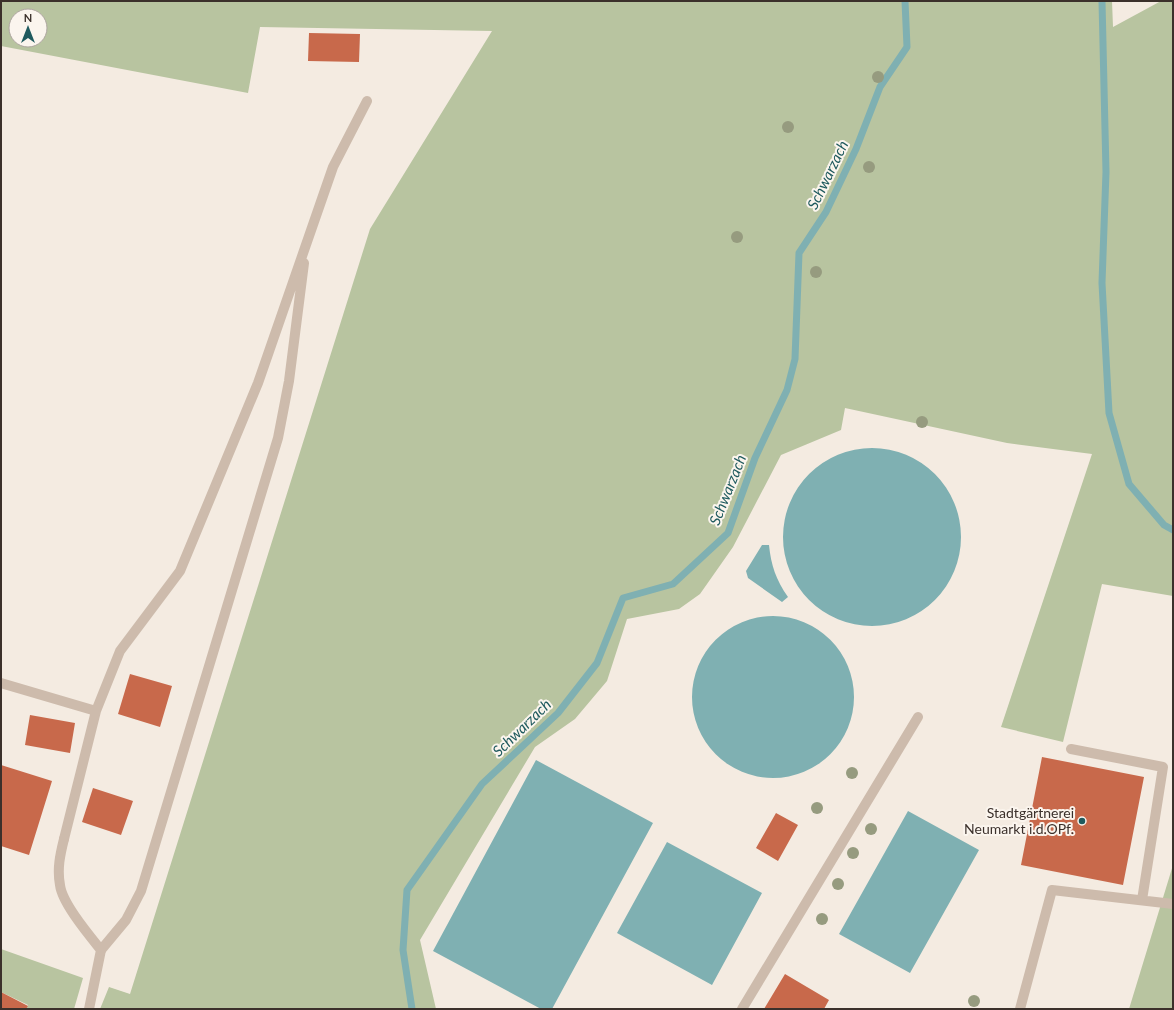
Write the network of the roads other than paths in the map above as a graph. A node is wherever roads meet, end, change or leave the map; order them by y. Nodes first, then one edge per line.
1 (367, 101) dead end
2 (307, 242) junction
3 (1, 683) edge
4 (96, 711) junction
5 (918, 717) dead end
6 (1071, 749) dead end
7 (1142, 900) junction
8 (1173, 904) edge
9 (101, 950) junction
10 (89, 1009) edge
11 (742, 1009) edge
12 (1020, 1009) edge

1 - 2 street
2 - 4 street
2 - 9 street
3 - 4 street
4 - 9 street
5 - 11 street
6 - 7 street
7 - 8 street
7 - 12 street
9 - 10 street

